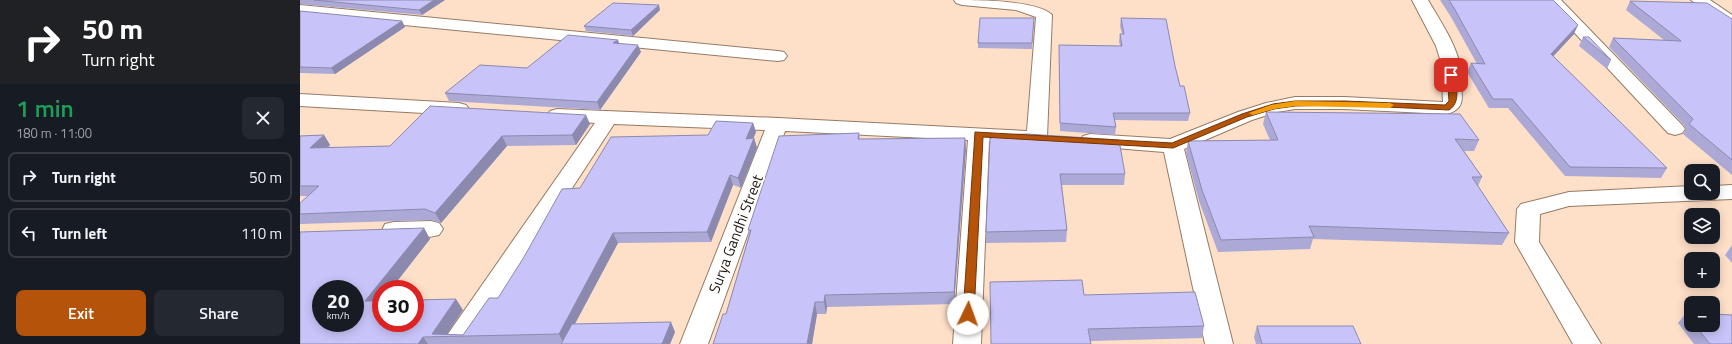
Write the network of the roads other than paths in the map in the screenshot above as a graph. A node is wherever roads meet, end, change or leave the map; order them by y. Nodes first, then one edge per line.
1 (962, 0) edge
2 (1420, 0) edge
3 (1552, 0) edge
4 (1699, 0) edge
5 (300, 10) edge
6 (1732, 22) edge
7 (778, 56) dead end
8 (300, 100) edge
9 (481, 110) edge
10 (537, 113) edge
11 (608, 118) junction
12 (778, 124) junction
13 (1675, 129) dead end
14 (978, 134) junction
15 (1037, 137) junction
16 (1173, 146) junction
17 (1732, 192) edge
18 (1720, 193) edge
19 (1684, 194) edge
20 (431, 229) dead end
21 (369, 231) edge
22 (455, 344) edge
23 (694, 344) edge
24 (967, 344) edge
25 (1219, 344) edge
26 (1587, 344) edge

1 - 15 street
2 - 16 street
3 - 13 street
4 - 6 street
5 - 7 street
8 - 9 street
10 - 11 street
11 - 12 street
11 - 22 street
12 - 14 street
12 - 23 street, Surya Gandhi Street
14 - 15 street
14 - 24 street
15 - 16 street
16 - 25 street
17 - 18 street
19 - 26 street
20 - 21 street

